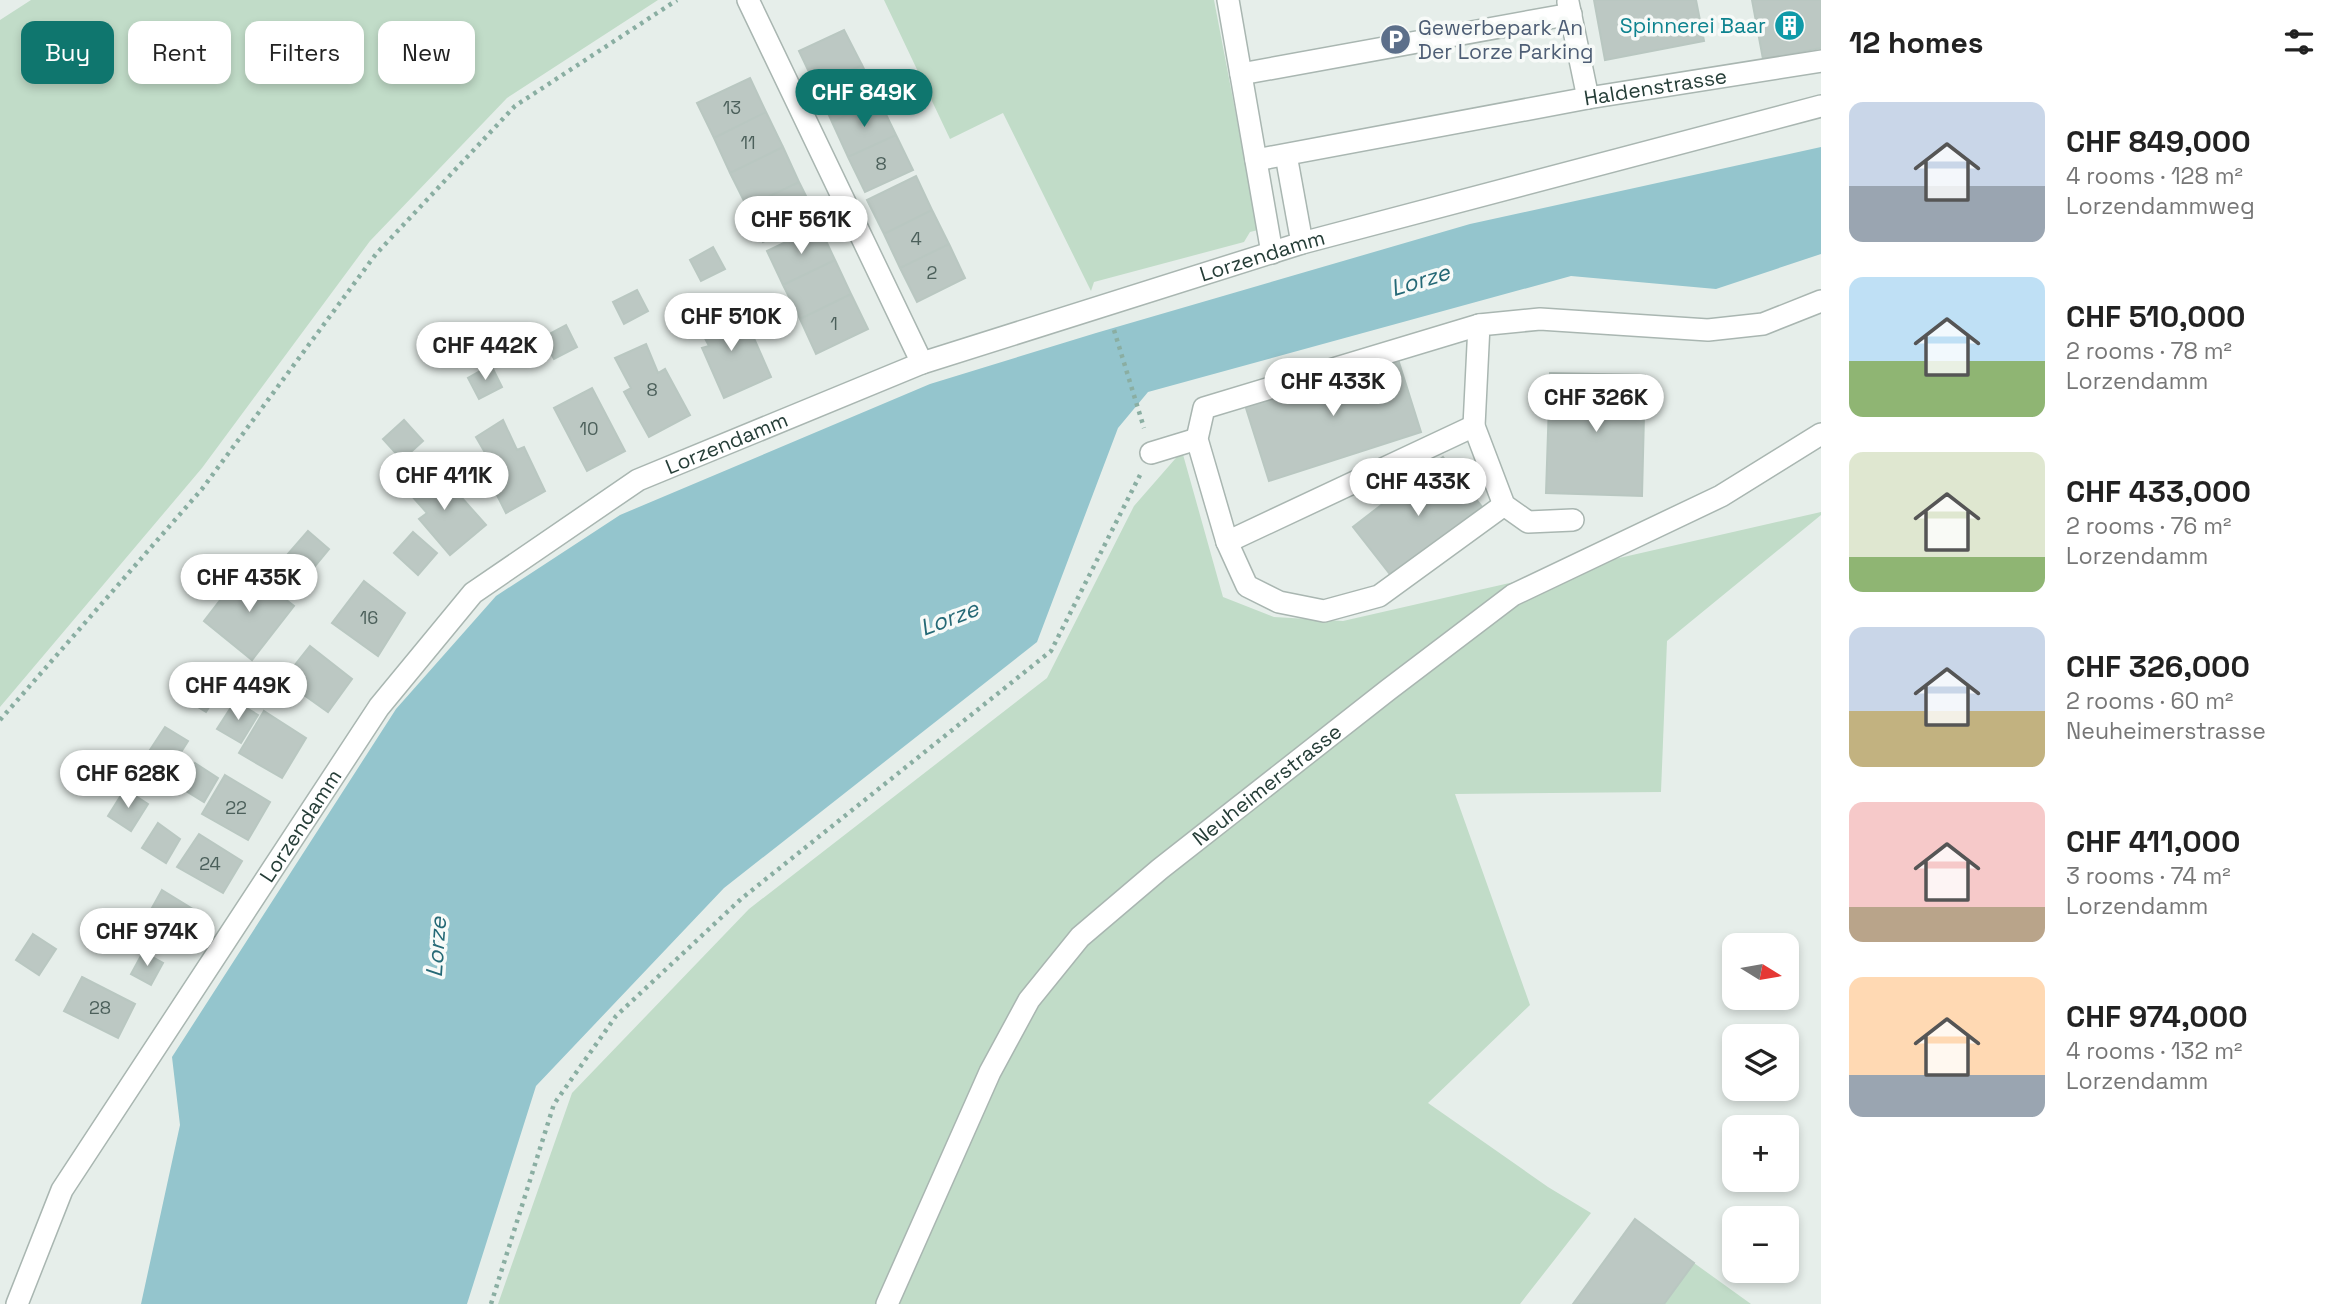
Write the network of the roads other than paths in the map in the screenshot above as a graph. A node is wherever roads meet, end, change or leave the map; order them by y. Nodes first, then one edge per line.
1 (748, 0) edge
2 (1228, 0) edge
3 (1569, 7) edge
4 (1821, 61) edge
5 (1241, 74) junction
6 (1588, 98) junction
7 (1821, 106) edge
8 (1286, 155) junction
9 (1256, 160) junction
10 (1302, 243) junction
11 (1272, 253) junction
12 (1821, 301) edge
13 (1479, 324) junction
14 (922, 363) junction
15 (1475, 426) junction
16 (1821, 434) edge
17 (1197, 439) junction
18 (1152, 453) road end
19 (1504, 505) junction
20 (1573, 520) dead end
21 (1227, 542) junction
22 (17, 1304) edge
23 (887, 1304) edge

1 - 14 street
2 - 5 street
3 - 5 street
3 - 6 street, Haldenstrasse
4 - 6 street, Haldenstrasse
5 - 9 street
6 - 8 street
7 - 10 street, Lorzendamm
8 - 9 street
8 - 10 street
9 - 11 street
10 - 11 street, Lorzendamm
11 - 14 street, Lorzendamm
12 - 13 street
13 - 15 street
13 - 17 street
14 - 22 street, Lorzendamm
15 - 19 street
15 - 21 street
16 - 23 street, Neuheimerstrasse
17 - 18 street
17 - 21 street
19 - 20 street
19 - 21 street

